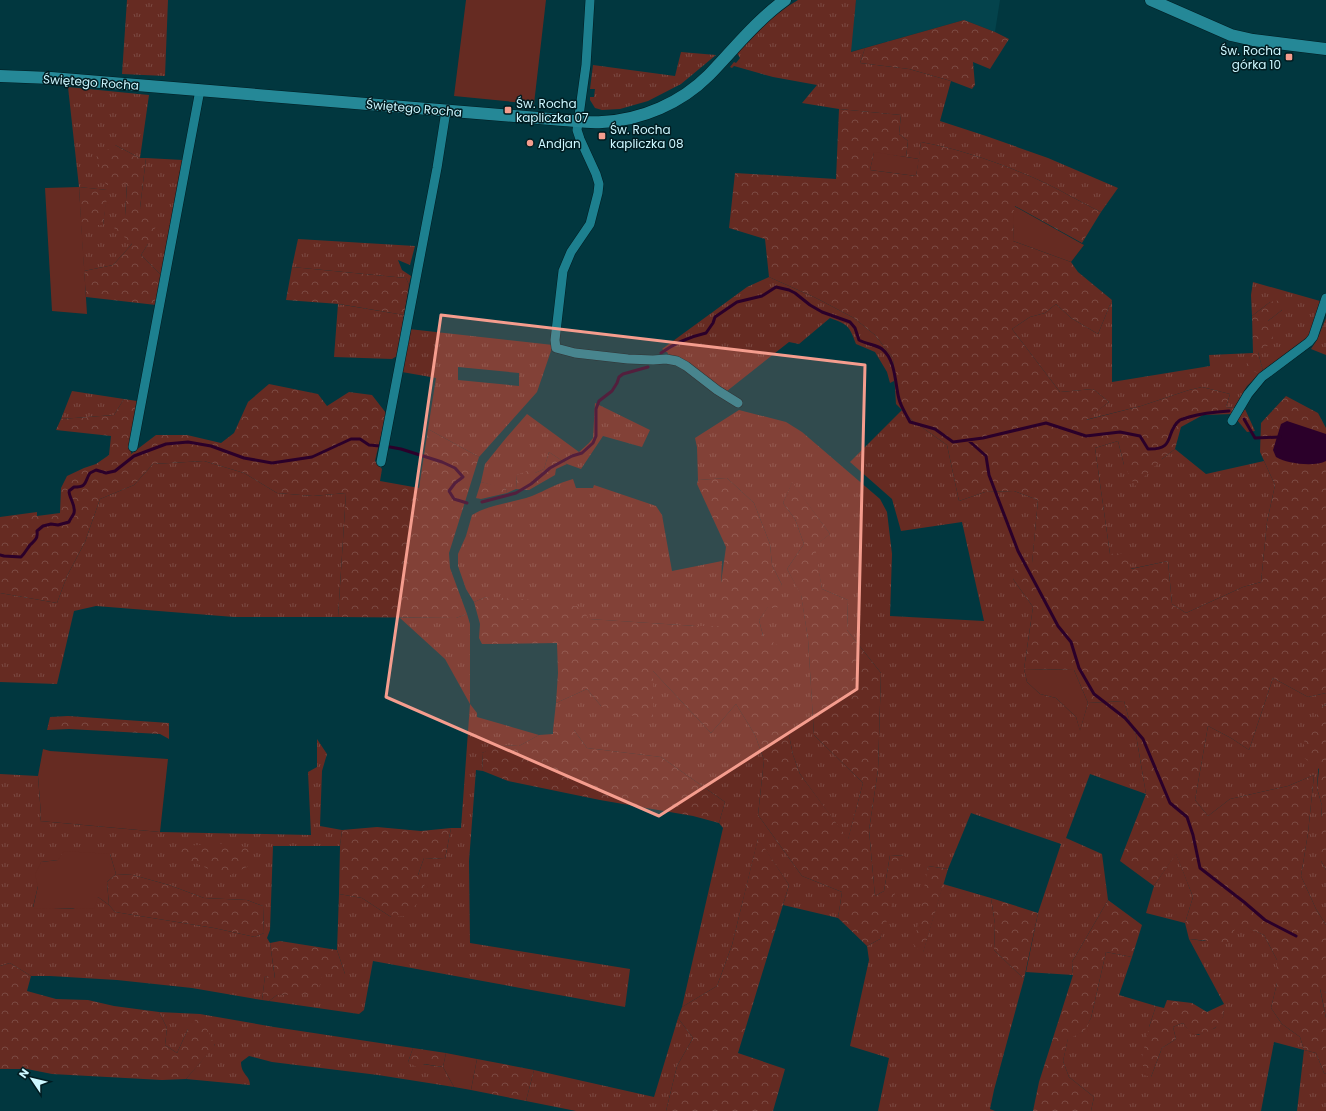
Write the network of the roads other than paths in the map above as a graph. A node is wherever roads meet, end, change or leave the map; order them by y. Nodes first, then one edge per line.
1 (590, 0) edge
2 (785, 0) edge
3 (1151, 0) edge
4 (1326, 49) edge
5 (0, 76) edge
6 (200, 90) junction
7 (446, 111) junction
8 (578, 121) junction
9 (1326, 298) edge
10 (738, 403) dead end
11 (1232, 421) dead end
12 (133, 448) dead end
13 (381, 462) dead end

1 - 8 street
2 - 8 street, Świętego Rocha
3 - 4 street
5 - 6 street, Świętego Rocha
6 - 7 street, Świętego Rocha
6 - 12 street
7 - 8 street, Świętego Rocha
7 - 13 street
8 - 10 street
9 - 11 street

